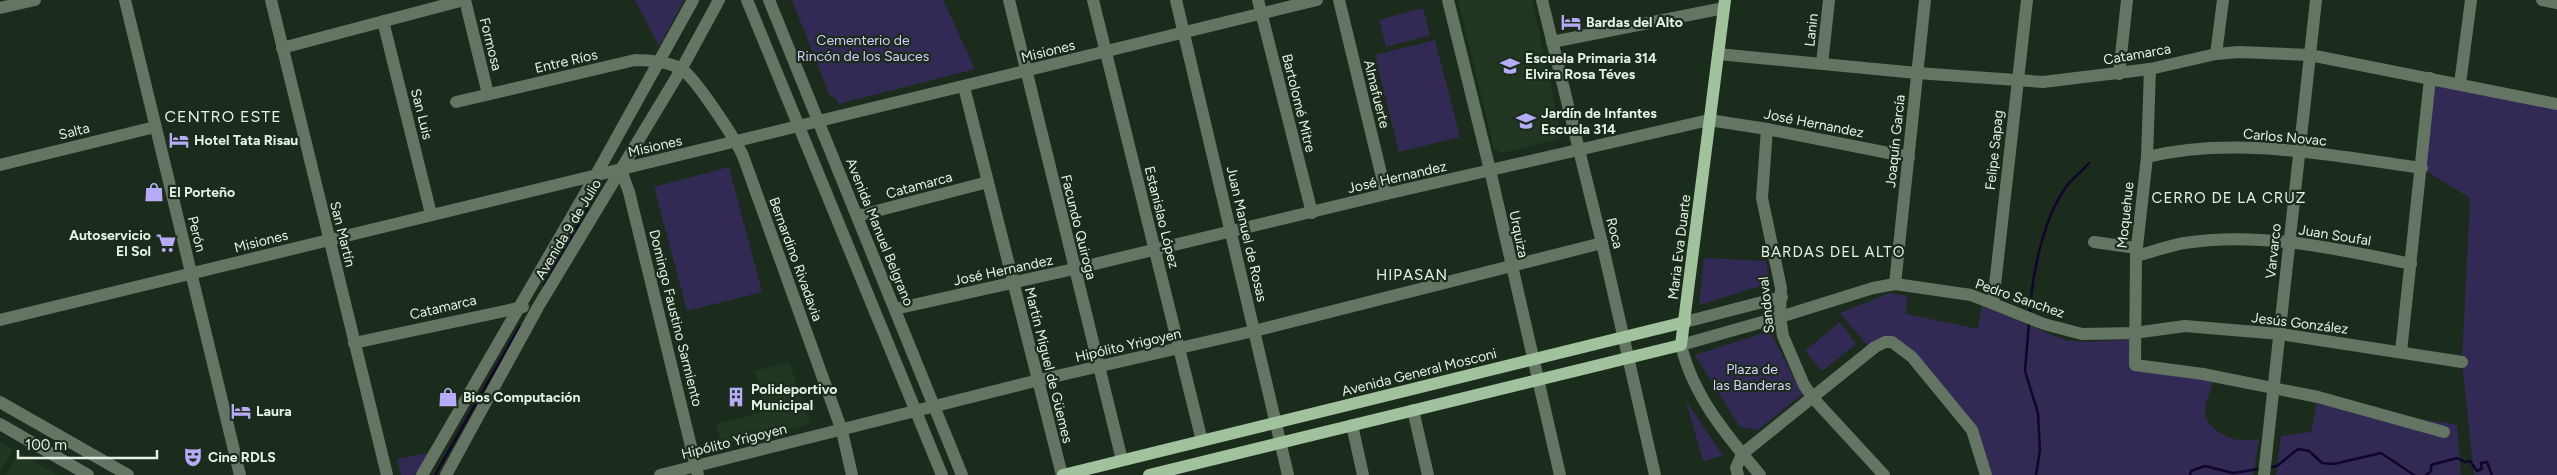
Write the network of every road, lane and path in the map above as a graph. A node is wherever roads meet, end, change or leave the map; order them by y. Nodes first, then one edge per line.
1 (35, 0) edge
2 (125, 0) edge
3 (271, 0) edge
4 (465, 0) edge
5 (693, 0) edge
6 (719, 0) edge
7 (747, 0) edge
8 (769, 0) edge
9 (1009, 0) edge
10 (1093, 0) edge
11 (1176, 0) edge
12 (1258, 0) edge
13 (1317, 0) edge
14 (1339, 0) edge
15 (1448, 0) edge
16 (1542, 0) edge
17 (1829, 0) edge
18 (1925, 0) edge
19 (2027, 0) edge
20 (2126, 0) edge
21 (2223, 0) edge
22 (2316, 0) edge
23 (2471, 0) edge
24 (2542, 0) edge
25 (2557, 3) edge
26 (1725, 4) edge
27 (0, 8) edge
28 (1262, 14) junction
29 (382, 21) junction
30 (1184, 33) junction
31 (1552, 42) junction
32 (282, 48) junction
33 (1105, 52) junction
34 (1718, 54) junction
35 (2216, 54) junction
36 (2310, 55) junction
37 (658, 60) junction
38 (1822, 64) junction
39 (682, 68) junction
40 (2150, 69) junction
41 (1025, 72) junction
42 (1917, 73) junction
43 (2119, 74) junction
44 (2430, 78) junction
45 (2020, 80) junction
46 (2460, 84) junction
47 (964, 87) junction
48 (488, 94) junction
49 (456, 102) dead end
50 (2557, 104) edge
51 (1709, 120) junction
52 (819, 122) junction
53 (155, 126) junction
54 (800, 127) junction
55 (1767, 129) junction
56 (737, 142) junction
57 (1579, 150) junction
58 (2299, 152) junction
59 (1909, 157) junction
60 (2146, 157) junction
61 (0, 165) edge
62 (2422, 168) junction
63 (621, 170) junction
64 (1490, 170) junction
65 (597, 173) junction
66 (988, 182) junction
67 (1386, 194) junction
68 (1312, 213) junction
69 (432, 214) junction
70 (857, 216) junction
71 (1231, 232) junction
72 (329, 239) junction
73 (2094, 242) dead end
74 (2289, 242) junction
75 (1602, 243) junction
76 (1155, 250) junction
77 (2136, 252) junction
78 (2411, 264) junction
79 (1510, 265) junction
80 (1074, 269) junction
81 (192, 273) junction
82 (1013, 283) junction
83 (1895, 284) junction
84 (1782, 297) junction
85 (1993, 304) junction
86 (518, 306) junction
87 (538, 307) junction
88 (895, 309) junction
89 (1780, 318) junction
90 (0, 320) edge
91 (1685, 322) junction
92 (1254, 331) junction
93 (2134, 333) junction
94 (2280, 334) junction
95 (1624, 337) junction
96 (354, 342) junction
97 (1681, 345) junction
98 (1179, 348) junction
99 (2401, 352) junction
100 (1629, 358) junction
101 (1533, 360) junction
102 (2462, 362) dead end
103 (1098, 367) junction
104 (1039, 380) junction
105 (1537, 380) junction
106 (2274, 390) junction
107 (1813, 398) junction
108 (0, 402) edge
109 (935, 408) junction
110 (1413, 410) junction
111 (916, 412) junction
112 (1276, 423) junction
113 (0, 424) edge
114 (1352, 426) junction
115 (842, 431) junction
116 (2444, 432) dead end
117 (1202, 441) junction
118 (1280, 443) junction
119 (1742, 454) junction
120 (1122, 460) junction
121 (697, 471) edge
122 (88, 475) edge
123 (128, 475) edge
124 (240, 475) edge
125 (387, 475) edge
126 (422, 475) edge
127 (446, 475) edge
128 (660, 475) edge
129 (852, 475) edge
130 (942, 475) edge
131 (962, 475) edge
132 (1062, 475) edge
133 (1149, 475) edge
134 (1288, 475) edge
135 (1363, 475) edge
136 (1428, 475) edge
137 (1560, 475) edge
138 (1655, 475) edge
139 (1738, 475) edge
140 (1760, 475) edge
141 (1884, 475) edge
142 (1986, 475) edge
143 (2264, 475) edge

1 - 27 street
2 - 53 street, Perón
3 - 32 street, San Martín
4 - 29 street
4 - 48 street, Formosa
5 - 37 street, Avenida 9 de Julio
6 - 39 street, Avenida 9 de Julio
7 - 54 street
8 - 52 street, Avenida Manuel Belgrano
9 - 41 street, Facundo Quiroga
10 - 33 street, Estanislao López
11 - 30 street, Juan Manuel de Rosas
12 - 28 street, Bartolomé Mitre
13 - 28 street, Misiones
14 - 67 street, Almafuerte
15 - 64 street, Urquiza
16 - 31 street, Roca
17 - 38 street, Lanin
18 - 42 street, Joaquín García
19 - 45 street, Felipe Sapag
20 - 43 street
21 - 35 street
22 - 36 street, Varvarco
23 - 46 street
24 - 25 street
26 - 31 street
26 - 34 main road, Maria Eva Duarte
28 - 30 street, Misiones
28 - 68 street, Bartolomé Mitre
29 - 32 street
29 - 69 street, San Luis
30 - 33 street, Misiones
30 - 71 street, Juan Manuel de Rosas
31 - 57 street, Roca
32 - 72 street, San Martín
33 - 41 street, Misiones
33 - 76 street, Estanislao López
34 - 38 street, Catamarca
34 - 51 main road, Maria Eva Duarte
35 - 36 street, Catamarca
35 - 40 street, Catamarca
36 - 44 street, Catamarca
36 - 58 street, Varvarco
37 - 39 street, Entre Ríos
37 - 48 street, Entre Ríos
37 - 65 street, Avenida 9 de Julio
38 - 42 street, Catamarca
39 - 56 street, Bernardino Rivadavia
39 - 63 street, Avenida 9 de Julio
40 - 43 street, Catamarca
40 - 60 street, Moquehue
41 - 47 street, Misiones
41 - 80 street, Facundo Quiroga
42 - 45 street, Catamarca
42 - 59 street, Joaquín García
43 - 45 street, Catamarca
44 - 46 street, Catamarca
44 - 62 street
45 - 85 street, Felipe Sapag
46 - 50 street, Catamarca
47 - 52 street, Misiones
47 - 66 street, Martín Miguel de Güemes
48 - 49 street, Entre Ríos
51 - 55 street, José Hernandez
51 - 57 street, José Hernandez
51 - 91 main road, Maria Eva Duarte
52 - 54 street, Misiones
52 - 70 street, Avenida Manuel Belgrano
53 - 61 street, Salta
53 - 81 street, Perón
54 - 56 street, Misiones
54 - 111 street
55 - 59 street, José Hernandez
55 - 84 street, Sandoval
56 - 63 street, Misiones
56 - 115 street, Bernardino Rivadavia
57 - 64 street, José Hernandez
57 - 75 street, Roca
58 - 60 street, Carlos Novac
58 - 62 street, Carlos Novac
58 - 74 street, Varvarco
59 - 83 street, Joaquín García
60 - 77 street, Moquehue
62 - 78 street
63 - 65 street, Misiones
63 - 87 street, Avenida 9 de Julio
63 - 121 street, Domingo Faustino Sarmiento
64 - 67 street, José Hernandez
64 - 79 street, Urquiza
65 - 69 street, Misiones
65 - 86 street, Avenida 9 de Julio
66 - 70 street, Catamarca
66 - 82 street, Martín Miguel de Güemes
67 - 68 street, José Hernandez
68 - 71 street, José Hernandez
69 - 72 street, Misiones
70 - 88 street, Avenida Manuel Belgrano
71 - 76 street, José Hernandez
71 - 92 street, Juan Manuel de Rosas
72 - 81 street, Misiones
72 - 96 street, San Martín
73 - 77 street
74 - 77 street, Juan Soufal
74 - 78 street, Juan Soufal
74 - 94 street, Varvarco
75 - 79 street, Hipólito Yrigoyen
75 - 95 street, Roca
76 - 80 street, José Hernandez
76 - 98 street, Estanislao López
77 - 93 street, Moquehue
78 - 99 street
79 - 92 street, Hipólito Yrigoyen
79 - 101 street, Urquiza
80 - 82 street, José Hernandez
80 - 103 street, Facundo Quiroga
81 - 90 street, Misiones
81 - 124 street, Perón
82 - 88 street, José Hernandez
82 - 104 street, Martín Miguel de Güemes
83 - 85 street, Pedro Sanchez
83 - 89 street, Pedro Sanchez
84 - 89 street, Sandoval
84 - 91 street, Avenida General Mosconi
85 - 93 street, Pedro Sanchez
86 - 87 street, Catamarca
86 - 96 street, Catamarca
86 - 126 street, Avenida 9 de Julio
87 - 127 street, Avenida 9 de Julio
88 - 109 street, Avenida Manuel Belgrano
89 - 97 street
89 - 107 street, Sandoval
91 - 95 main road, Avenida General Mosconi
91 - 97 main road, Maria Eva Duarte
92 - 98 street, Hipólito Yrigoyen
92 - 112 street, Juan Manuel de Rosas
93 - 94 street, Jesús González
93 - 106 street, Moquehue
94 - 99 street, Jesús González
94 - 106 street, Varvarco
95 - 100 street, Roca
95 - 101 main road, Avenida General Mosconi
96 - 125 street, San Martín
97 - 100 main road
97 - 119 street, Maria Eva Duarte
98 - 103 street, Hipólito Yrigoyen
98 - 117 street, Estanislao López
99 - 102 street, Jesús González
100 - 105 main road
100 - 138 street, Roca
101 - 105 street, Urquiza
101 - 112 main road, Avenida General Mosconi
103 - 104 street, Hipólito Yrigoyen
103 - 120 street, Facundo Quiroga
104 - 109 street, Hipólito Yrigoyen
104 - 132 street, Martín Miguel de Güemes
105 - 110 main road
105 - 137 street, Urquiza
106 - 116 street
106 - 143 street, Varvarco
107 - 119 street
107 - 141 street, Sandoval
107 - 142 street
108 - 123 street
109 - 111 street, Hipólito Yrigoyen
109 - 131 street, Avenida Manuel Belgrano
110 - 114 main road
110 - 136 street
111 - 115 street, Hipólito Yrigoyen
111 - 130 street
112 - 117 main road, Avenida General Mosconi
112 - 118 street, Juan Manuel de Rosas
113 - 122 street
114 - 118 main road
114 - 135 street
115 - 121 street, Hipólito Yrigoyen
115 - 129 street, Bernardino Rivadavia
117 - 120 main road, Avenida General Mosconi
118 - 133 main road
118 - 134 street, Juan Manuel de Rosas
119 - 139 street
119 - 140 street, Maria Eva Duarte
120 - 132 main road, Avenida General Mosconi
121 - 128 street, Hipólito Yrigoyen

